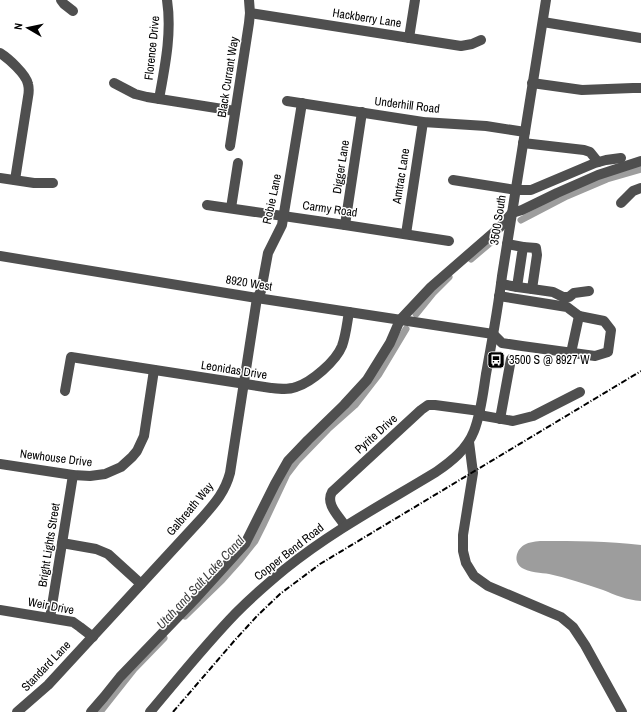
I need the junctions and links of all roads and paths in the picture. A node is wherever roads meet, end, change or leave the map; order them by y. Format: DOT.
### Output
graph roads {
  1 [pos="61,0"];
  2 [pos="167,0"];
  3 [pos="249,0"];
  4 [pos="415,0"];
  5 [pos="546,0"];
  6 [pos="72,11"];
  7 [pos="250,13"];
  8 [pos="543,22"];
  9 [pos="409,38"];
  10 [pos="641,38"];
  11 [pos="481,40"];
  12 [pos="0,53"];
  13 [pos="114,83"];
  14 [pos="532,83"];
  15 [pos="641,88"];
  16 [pos="159,99"];
  17 [pos="287,101"];
  18 [pos="302,103"];
  19 [pos="235,111"];
  20 [pos="362,112"];
  21 [pos="423,122"];
  22 [pos="525,132"];
  23 [pos="523,143"];
  24 [pos="230,146"];
  25 [pos="621,158"];
  26 [pos="641,161"];
  27 [pos="598,162"];
  28 [pos="238,163"];
  29 [pos="0,178"];
  30 [pos="15,180"];
  31 [pos="453,180"];
  32 [pos="53,183"];
  33 [pos="641,188"];
  34 [pos="516,190"];
  35 [pos="621,203"];
  36 [pos="207,205"];
  37 [pos="231,208"];
  38 [pos="512,214"];
  39 [pos="283,216"];
  40 [pos="345,225"];
  41 [pos="406,234"];
  42 [pos="449,241"];
  43 [pos="507,244"];
  44 [pos="523,247"];
  45 [pos="0,256"];
  46 [pos="501,284"];
  47 [pos="517,287"];
  48 [pos="532,289"];
  49 [pos="589,291"];
  50 [pos="499,296"];
  51 [pos="257,298"];
  52 [pos="349,312"];
  53 [pos="579,316"];
  54 [pos="407,321"];
  55 [pos="494,334"];
  56 [pos="571,353"];
  57 [pos="511,359"];
  58 [pos="154,370"];
  59 [pos="244,384"];
  60 [pos="65,391"];
  61 [pos="580,392"];
  62 [pos="479,413"];
  63 [pos="500,419"];
  64 [pos="469,442"];
  65 [pos="0,464"];
  66 [pos="73,475"];
  67 [pos="345,526"];
  68 [pos="62,543"];
  69 [pos="141,584"];
  70 [pos="0,610"];
  71 [pos="50,618"];
  72 [pos="92,637"];
  73 [pos="18,712"];
  74 [pos="91,712"];
  75 [pos="150,712"];
  76 [pos="622,712"];
  1 -- 6 [label="street"];
  2 -- 16 [label="street, Florence Drive"];
  3 -- 7 [label="street, Black Currant Way"];
  4 -- 9 [label="street"];
  5 -- 8 [label="street, 3500 South"];
  7 -- 9 [label="street, Hackberry Lane"];
  7 -- 19 [label="street, Black Currant Way"];
  8 -- 10 [label="street"];
  8 -- 14 [label="street, 3500 South"];
  9 -- 11 [label="street, Hackberry Lane"];
  12 -- 30 [label="street"];
  13 -- 16 [label="street"];
  14 -- 15 [label="street"];
  14 -- 22 [label="street, 3500 South"];
  16 -- 19 [label="street"];
  17 -- 18 [label="street, Underhill Road"];
  18 -- 20 [label="street, Underhill Road"];
  18 -- 39 [label="street, Robie Lane"];
  19 -- 24 [label="street, Black Currant Way"];
  20 -- 21 [label="street, Underhill Road"];
  20 -- 40 [label="street, Digger Lane"];
  21 -- 22 [label="street, Underhill Road"];
  21 -- 41 [label="street, Amtrac Lane"];
  22 -- 23 [label="street, 3500 South"];
  23 -- 27 [label="street"];
  23 -- 34 [label="street, 3500 South"];
  25 -- 27 [label="street"];
  26 -- 38 [label="street"];
  27 -- 34 [label="street"];
  28 -- 37 [label="street"];
  29 -- 30 [label="street"];
  30 -- 32 [label="street"];
  31 -- 34 [label="street"];
  33 -- 35 [label="street"];
  34 -- 38 [label="street, 3500 South"];
  36 -- 37 [label="street, Carmy Road"];
  37 -- 39 [label="street, Carmy Road"];
  38 -- 43 [label="street, 3500 South"];
  38 -- 54 [label="street"];
  39 -- 40 [label="street, Carmy Road"];
  39 -- 51 [label="street, Robie Lane"];
  40 -- 41 [label="street, Carmy Road"];
  41 -- 42 [label="street, Carmy Road"];
  43 -- 44 [label="street"];
  43 -- 46 [label="street, 3500 South"];
  44 -- 47 [label="street"];
  44 -- 48 [label="street"];
  45 -- 51 [label="street, 8920 West"];
  46 -- 47 [label="street"];
  46 -- 50 [label="street, 3500 South"];
  47 -- 48 [label="street"];
  48 -- 49 [label="street"];
  50 -- 53 [label="street"];
  50 -- 55 [label="street, 3500 South"];
  51 -- 52 [label="street, 8920 West"];
  51 -- 59 [label="street, Galbreath Way"];
  52 -- 54 [label="street, 8920 West"];
  52 -- 59 [label="street, Leonidas Drive"];
  53 -- 56 [label="street"];
  53 -- 56 [label="street"];
  54 -- 55 [label="street, 8920 West"];
  54 -- 74 [label="street"];
  55 -- 56 [label="street"];
  55 -- 62 [label="street, 3500 South"];
  57 -- 63 [label="street"];
  58 -- 59 [label="street, Leonidas Drive"];
  58 -- 60 [label="street, Leonidas Drive"];
  58 -- 66 [label="street, Newhouse Drive"];
  59 -- 69 [label="street, Galbreath Way"];
  61 -- 63 [label="street, Pyrite Drive"];
  62 -- 63 [label="street, Pyrite Drive"];
  62 -- 64 [label="street, 3500 South"];
  62 -- 67 [label="street, Pyrite Drive"];
  64 -- 67 [label="street, Copper Bend Road"];
  64 -- 76 [label="street"];
  65 -- 66 [label="street, Newhouse Drive"];
  66 -- 68 [label="street, Bright Lights Street"];
  67 -- 75 [label="street, Copper Bend Road"];
  68 -- 69 [label="street"];
  68 -- 71 [label="street, Bright Lights Street"];
  69 -- 72 [label="street, Galbreath Way"];
  70 -- 71 [label="street, Weir Drive"];
  71 -- 72 [label="street, Weir Drive"];
  72 -- 73 [label="street, Standard Lane"];
}
